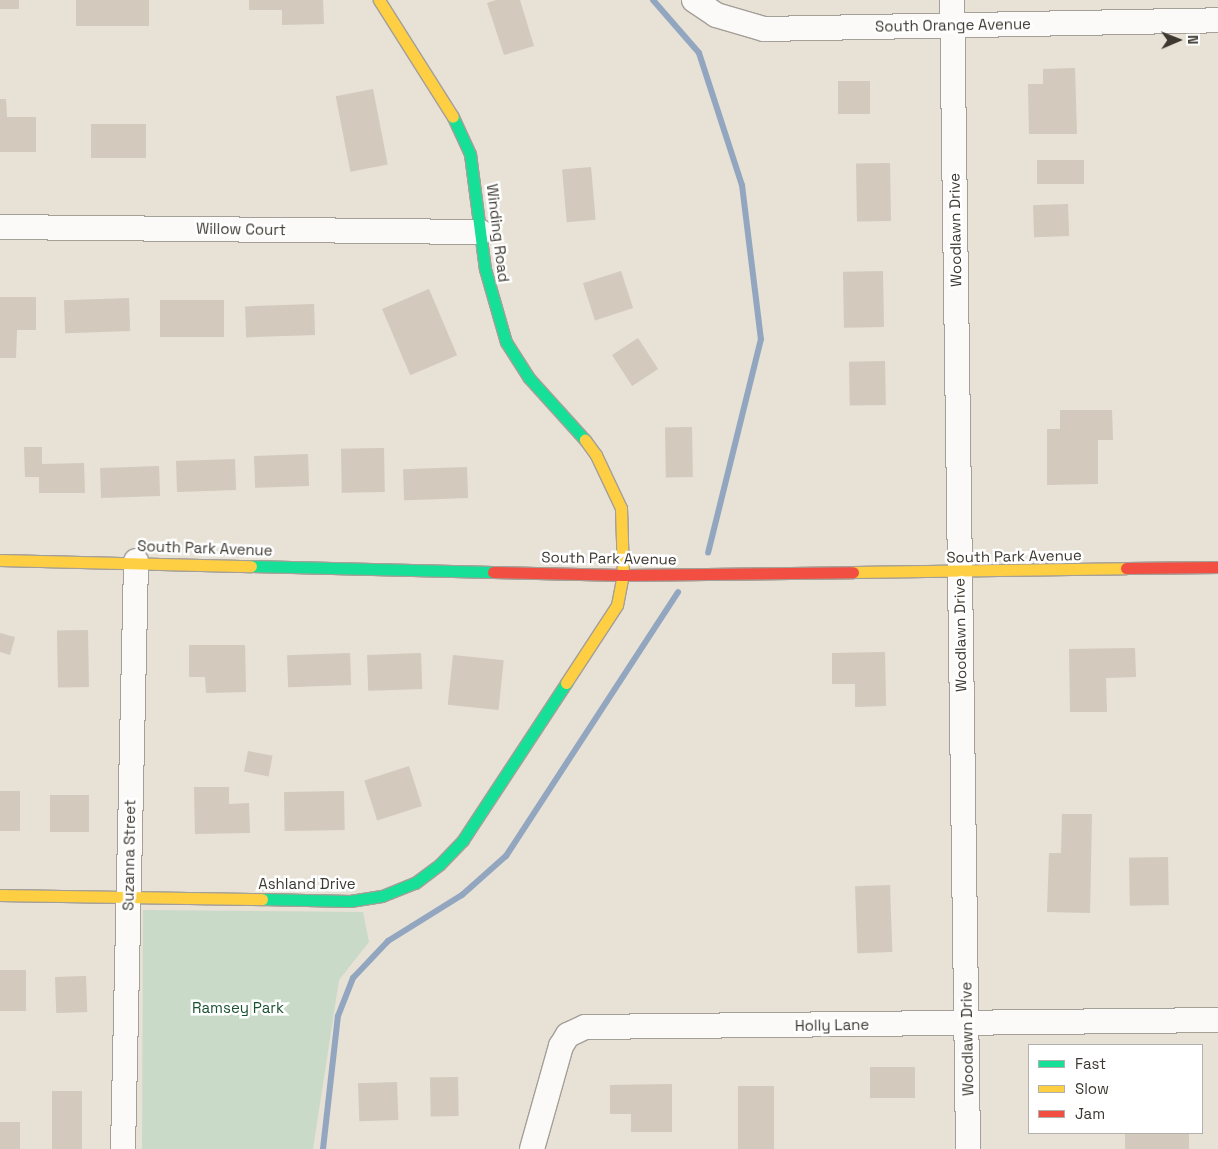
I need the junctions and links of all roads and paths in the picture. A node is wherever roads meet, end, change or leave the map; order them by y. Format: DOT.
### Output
graph roads {
  1 [pos="379,0"];
  2 [pos="694,0"];
  3 [pos="952,0"];
  4 [pos="1218,20"];
  5 [pos="953,24"];
  6 [pos="0,226"];
  7 [pos="482,232"];
  8 [pos="0,560"];
  9 [pos="136,561"];
  10 [pos="1218,567"];
  11 [pos="959,572"];
  12 [pos="623,574"];
  13 [pos="0,895"];
  14 [pos="128,896"];
  15 [pos="1218,1020"];
  16 [pos="967,1024"];
  17 [pos="123,1149"];
  18 [pos="532,1149"];
  19 [pos="968,1149"];
  1 -- 7 [label="street, Winding Road"];
  2 -- 5 [label="street, South Orange Avenue"];
  3 -- 5 [label="street, Woodlawn Drive"];
  4 -- 5 [label="street, South Orange Avenue"];
  5 -- 11 [label="street, Woodlawn Drive"];
  6 -- 7 [label="street, Willow Court"];
  7 -- 12 [label="street, Winding Road"];
  8 -- 9 [label="street, South Park Avenue"];
  9 -- 12 [label="street, South Park Avenue"];
  9 -- 14 [label="street, Suzanna Street"];
  10 -- 11 [label="street, South Park Avenue"];
  11 -- 12 [label="street, South Park Avenue"];
  11 -- 16 [label="street, Woodlawn Drive"];
  12 -- 14 [label="street, Ashland Drive"];
  13 -- 14 [label="street, Ashland Drive"];
  14 -- 17 [label="street, Suzanna Street"];
  15 -- 16 [label="street, Holly Lane"];
  16 -- 18 [label="street, Holly Lane"];
  16 -- 19 [label="street, Woodlawn Drive"];
}
